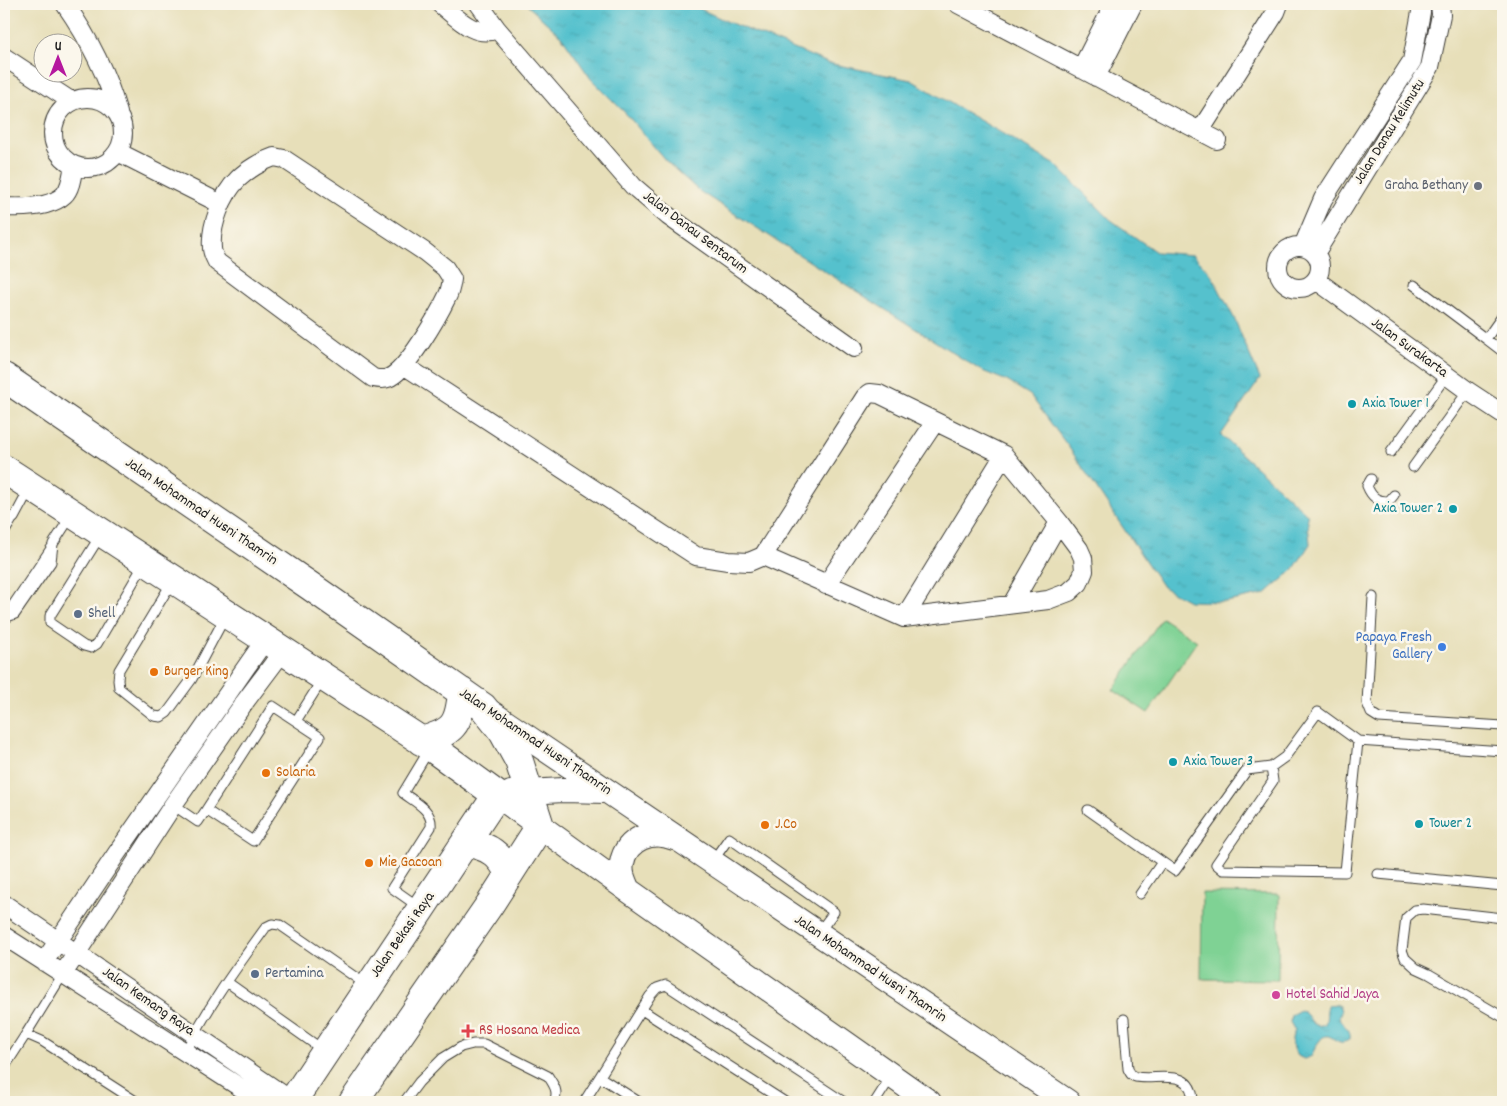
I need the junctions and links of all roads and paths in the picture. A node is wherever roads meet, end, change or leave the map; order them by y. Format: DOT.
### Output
graph roads {
  1 [pos="65,4"];
  2 [pos="440,4"];
  3 [pos="479,4"];
  4 [pos="1114,4"];
  5 [pos="1133,4"];
  6 [pos="1279,4"];
  7 [pos="1420,4"];
  8 [pos="1440,4"];
  9 [pos="968,6"];
  10 [pos="498,29"];
  11 [pos="4,56"];
  12 [pos="1089,73"];
  13 [pos="71,101"];
  14 [pos="119,114"];
  15 [pos="1200,131"];
  16 [pos="1216,140"];
  17 [pos="118,152"];
  18 [pos="74,165"];
  19 [pos="221,204"];
  20 [pos="4,206"];
  21 [pos="1309,249"];
  22 [pos="1316,280"];
  23 [pos="1414,285"];
  24 [pos="1503,316"];
  25 [pos="1486,339"];
  26 [pos="854,348"];
  27 [pos="1503,352"];
  28 [pos="405,366"];
  29 [pos="1447,375"];
  30 [pos="4,377"];
  31 [pos="1468,391"];
  32 [pos="1503,414"];
  33 [pos="935,422"];
  34 [pos="1392,452"];
  35 [pos="1004,455"];
  36 [pos="1413,467"];
  37 [pos="4,470"];
  38 [pos="1372,479"];
  39 [pos="31,487"];
  40 [pos="1394,495"];
  41 [pos="72,514"];
  42 [pos="14,518"];
  43 [pos="1059,522"];
  44 [pos="4,523"];
  45 [pos="4,533"];
  46 [pos="102,533"];
  47 [pos="53,544"];
  48 [pos="764,556"];
  49 [pos="146,562"];
  50 [pos="173,580"];
  51 [pos="826,585"];
  52 [pos="1373,596"];
  53 [pos="1012,604"];
  54 [pos="4,608"];
  55 [pos="227,614"];
  56 [pos="4,616"];
  57 [pos="904,618"];
  58 [pos="274,645"];
  59 [pos="324,677"];
  60 [pos="473,699"];
  61 [pos="296,721"];
  62 [pos="1503,726"];
  63 [pos="1358,741"];
  64 [pos="426,744"];
  65 [pos="1503,751"];
  66 [pos="1271,766"];
  67 [pos="530,791"];
  68 [pos="607,791"];
  69 [pos="497,795"];
  70 [pos="173,805"];
  71 [pos="206,810"];
  72 [pos="1088,810"];
  73 [pos="540,826"];
  74 [pos="678,840"];
  75 [pos="466,843"];
  76 [pos="117,853"];
  77 [pos="1162,862"];
  78 [pos="135,864"];
  79 [pos="509,874"];
  80 [pos="1378,874"];
  81 [pos="1503,886"];
  82 [pos="628,890"];
  83 [pos="1140,894"];
  84 [pos="4,904"];
  85 [pos="421,909"];
  86 [pos="1503,918"];
  87 [pos="4,936"];
  88 [pos="58,940"];
  89 [pos="78,954"];
  90 [pos="44,962"];
  91 [pos="63,974"];
  92 [pos="226,982"];
  93 [pos="368,986"];
  94 [pos="642,1010"];
  95 [pos="1503,1017"];
  96 [pos="1124,1019"];
  97 [pos="26,1034"];
  98 [pos="194,1034"];
  99 [pos="325,1052"];
  100 [pos="185,1053"];
  101 [pos="4,1068"];
  102 [pos="892,1076"];
  103 [pos="600,1077"];
  104 [pos="137,1102"];
  105 [pos="263,1102"];
  106 [pos="292,1102"];
  107 [pos="353,1102"];
  108 [pos="404,1102"];
  109 [pos="554,1102"];
  110 [pos="584,1102"];
  111 [pos="639,1102"];
  112 [pos="785,1102"];
  113 [pos="844,1102"];
  114 [pos="875,1102"];
  115 [pos="929,1102"];
  116 [pos="1068,1102"];
  117 [pos="1194,1102"];
  1 -- 14 [label="street"];
  2 -- 10 [label="street"];
  3 -- 10 [label="street, Jalan Danau Sentarum"];
  4 -- 12 [label="street"];
  5 -- 12 [label="street"];
  6 -- 15 [label="street"];
  7 -- 21 [label="street, Jalan Danau Kelimutu"];
  8 -- 21 [label="street, Jalan Danau Kelimutu"];
  9 -- 12 [label="street"];
  10 -- 26 [label="street, Jalan Danau Sentarum"];
  11 -- 13 [label="street"];
  12 -- 15 [label="street"];
  13 -- 14 [label="street"];
  13 -- 18 [label="street"];
  14 -- 17 [label="street"];
  15 -- 16 [label="street"];
  17 -- 18 [label="street"];
  17 -- 19 [label="street"];
  18 -- 20 [label="street"];
  19 -- 28 [label="street"];
  19 -- 28 [label="street"];
  21 -- 22 [label="street"];
  21 -- 22 [label="street"];
  22 -- 29 [label="street, Jalan Surakarta"];
  23 -- 25 [label="lane"];
  24 -- 25 [label="lane"];
  25 -- 27 [label="lane"];
  28 -- 48 [label="street"];
  29 -- 31 [label="street, Jalan Surakarta"];
  29 -- 34 [label="lane"];
  30 -- 60 [label="main road, Jalan Mohammad Husni Thamrin"];
  31 -- 32 [label="street, Jalan Surakarta"];
  31 -- 36 [label="lane"];
  33 -- 35 [label="street"];
  33 -- 48 [label="street"];
  33 -- 51 [label="street"];
  35 -- 43 [label="street"];
  35 -- 57 [label="street"];
  37 -- 39 [label="main road"];
  38 -- 40 [label="lane"];
  39 -- 41 [label="main road"];
  39 -- 42 [label="lane"];
  41 -- 46 [label="main road"];
  41 -- 47 [label="lane"];
  42 -- 44 [label="lane"];
  42 -- 45 [label="lane"];
  43 -- 53 [label="street"];
  43 -- 53 [label="street"];
  46 -- 49 [label="main road"];
  46 -- 49 [label="lane"];
  47 -- 54 [label="lane"];
  47 -- 56 [label="lane"];
  48 -- 51 [label="street"];
  49 -- 50 [label="main road"];
  50 -- 55 [label="main road"];
  50 -- 55 [label="lane"];
  51 -- 57 [label="street"];
  52 -- 62 [label="lane"];
  53 -- 57 [label="street"];
  55 -- 58 [label="main road"];
  58 -- 59 [label="main road"];
  58 -- 70 [label="street"];
  58 -- 76 [label="street"];
  59 -- 61 [label="lane"];
  59 -- 64 [label="main road"];
  60 -- 64 [label="main road"];
  60 -- 67 [label="main road"];
  60 -- 68 [label="street, Jalan Mohammad Husni Thamrin"];
  61 -- 71 [label="lane"];
  61 -- 71 [label="lane"];
  63 -- 65 [label="lane"];
  63 -- 66 [label="lane"];
  63 -- 66 [label="lane"];
  64 -- 69 [label="main road"];
  64 -- 85 [label="lane"];
  66 -- 77 [label="lane"];
  67 -- 68 [label="street"];
  67 -- 69 [label="street"];
  67 -- 73 [label="main road"];
  68 -- 74 [label="street, Jalan Mohammad Husni Thamrin"];
  69 -- 73 [label="street"];
  69 -- 75 [label="main road, Jalan Bekasi Raya"];
  70 -- 71 [label="lane"];
  70 -- 78 [label="street"];
  72 -- 77 [label="lane"];
  73 -- 79 [label="main road"];
  73 -- 82 [label="street"];
  74 -- 82 [label="street"];
  74 -- 116 [label="street, Jalan Mohammad Husni Thamrin"];
  75 -- 79 [label="main road"];
  75 -- 85 [label="main road, Jalan Bekasi Raya"];
  76 -- 78 [label="street"];
  76 -- 88 [label="street"];
  77 -- 83 [label="lane"];
  78 -- 89 [label="street"];
  79 -- 107 [label="main road"];
  80 -- 81 [label="lane"];
  82 -- 102 [label="street"];
  84 -- 88 [label="street, Jalan Kemang Raya"];
  85 -- 93 [label="main road, Jalan Bekasi Raya"];
  86 -- 95 [label="lane"];
  87 -- 90 [label="street, Jalan Kemang Raya"];
  88 -- 89 [label="street, Jalan Kemang Raya"];
  88 -- 90 [label="street"];
  89 -- 91 [label="street"];
  89 -- 98 [label="street, Jalan Kemang Raya"];
  90 -- 91 [label="street, Jalan Kemang Raya"];
  91 -- 97 [label="lane"];
  91 -- 100 [label="street, Jalan Kemang Raya"];
  92 -- 93 [label="lane"];
  92 -- 98 [label="lane"];
  92 -- 99 [label="lane"];
  93 -- 99 [label="main road, Jalan Bekasi Raya"];
  94 -- 103 [label="lane"];
  94 -- 112 [label="lane"];
  94 -- 113 [label="lane"];
  96 -- 117 [label="lane"];
  97 -- 101 [label="lane"];
  97 -- 104 [label="lane"];
  98 -- 100 [label="lane"];
  98 -- 106 [label="street, Jalan Kemang Raya"];
  99 -- 106 [label="main road, Jalan Bekasi Raya"];
  100 -- 105 [label="street, Jalan Kemang Raya"];
  102 -- 114 [label="lane"];
  102 -- 115 [label="street"];
  103 -- 110 [label="lane"];
  103 -- 111 [label="lane"];
  108 -- 109 [label="lane"];
}
